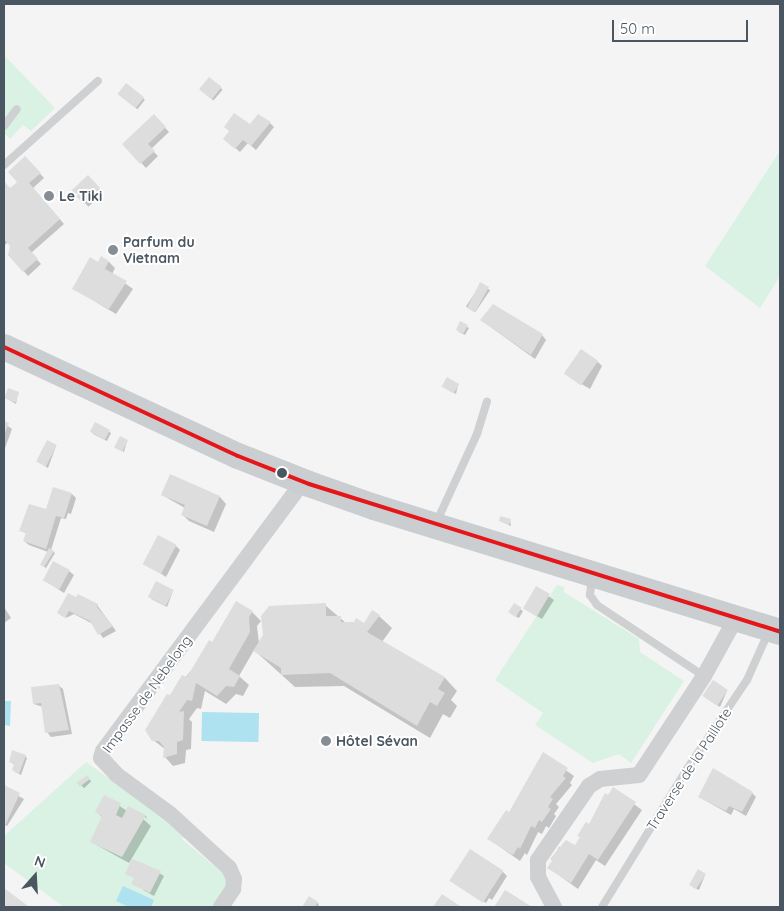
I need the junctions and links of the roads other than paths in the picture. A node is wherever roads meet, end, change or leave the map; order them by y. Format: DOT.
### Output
graph roads {
  1 [pos="98,81"];
  2 [pos="17,109"];
  3 [pos="4,126"];
  4 [pos="4,165"];
  5 [pos="4,348"];
  6 [pos="487,401"];
  7 [pos="303,482"];
  8 [pos="436,526"];
  9 [pos="593,573"];
  10 [pos="736,618"];
  11 [pos="775,630"];
  12 [pos="704,676"];
  13 [pos="221,907"];
  14 [pos="554,907"];
  15 [pos="602,907"];
  1 -- 4 [label="lane"];
  2 -- 3 [label="lane"];
  5 -- 7 [label="main road"];
  6 -- 8 [label="lane"];
  7 -- 8 [label="main road"];
  7 -- 13 [label="street, Impasse de Nebelong"];
  8 -- 9 [label="main road"];
  9 -- 10 [label="main road"];
  9 -- 12 [label="lane"];
  10 -- 11 [label="main road"];
  10 -- 12 [label="street"];
  11 -- 15 [label="lane, Traverse de la Paillote"];
  12 -- 14 [label="street"];
}
